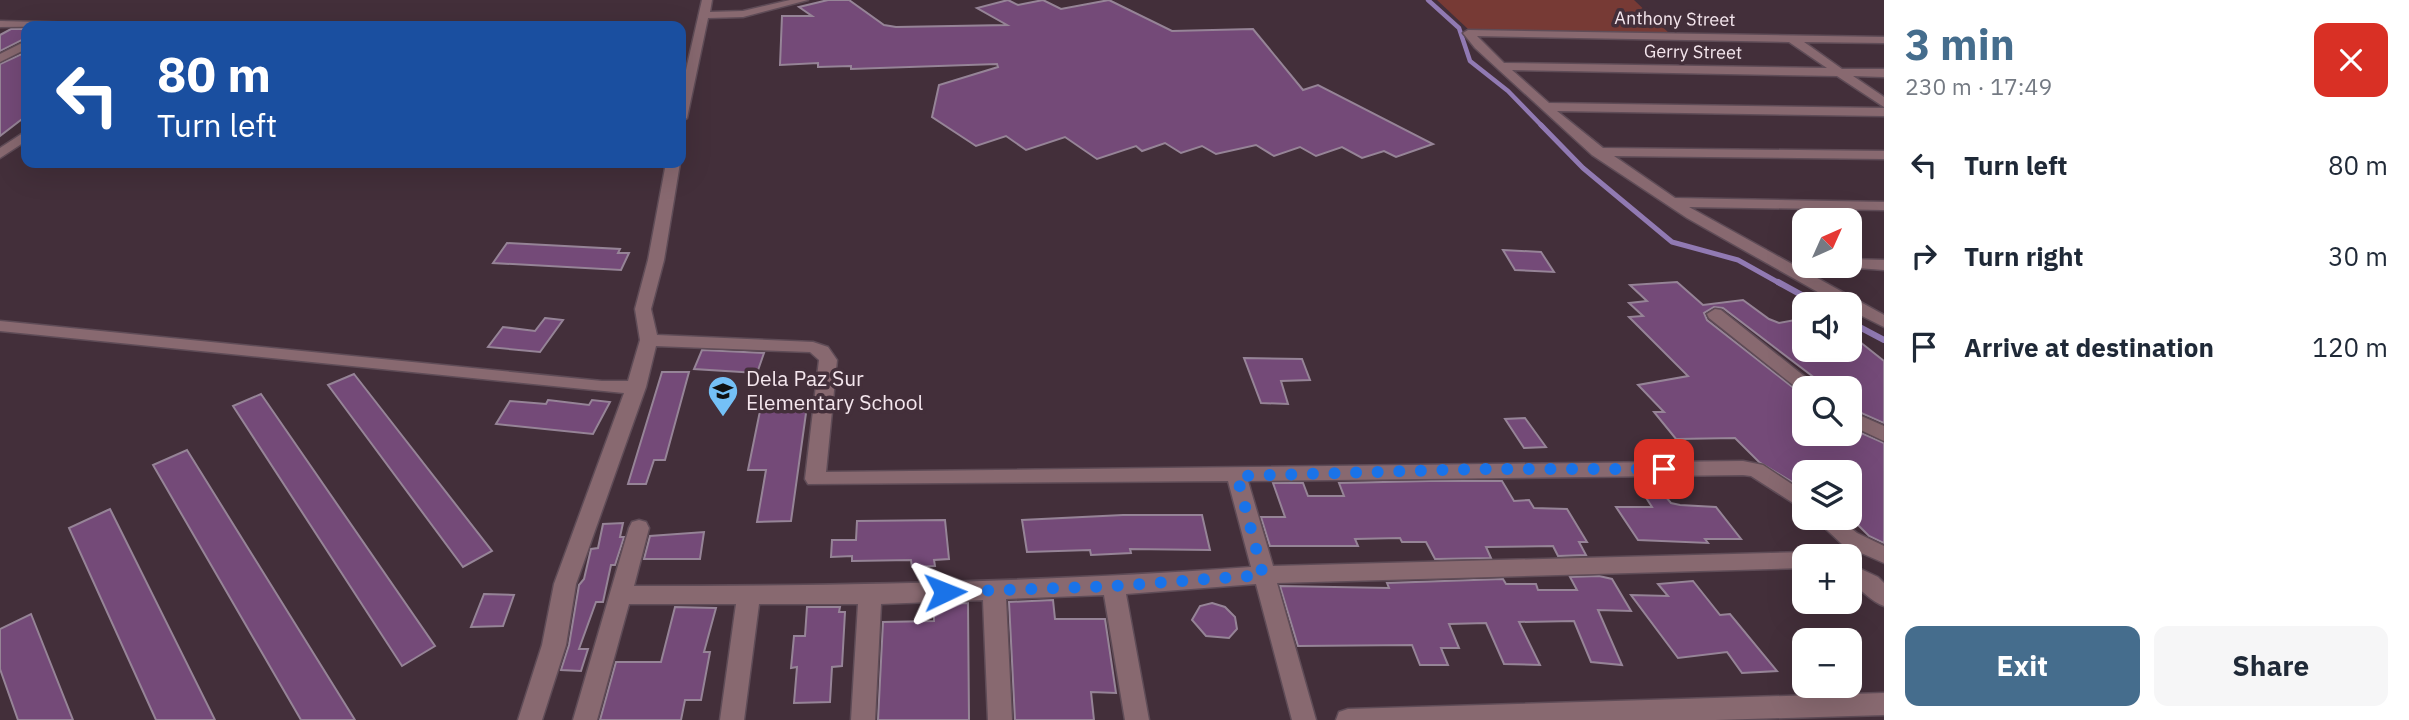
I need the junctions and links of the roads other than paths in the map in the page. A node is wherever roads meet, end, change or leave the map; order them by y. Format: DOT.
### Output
graph roads {
  1 [pos="707,0"];
  2 [pos="803,0"];
  3 [pos="703,15"];
  4 [pos="3,26"];
  5 [pos="21,26"];
  6 [pos="1792,38"];
  7 [pos="1884,40"];
  8 [pos="21,47"];
  9 [pos="0,59"];
  10 [pos="1501,66"];
  11 [pos="1840,72"];
  12 [pos="1884,73"];
  13 [pos="686,95"];
  14 [pos="1884,103"];
  15 [pos="1544,107"];
  16 [pos="1884,112"];
  17 [pos="21,139"];
  18 [pos="1597,152"];
  19 [pos="0,154"];
  20 [pos="1884,155"];
  21 [pos="672,168"];
  22 [pos="1667,202"];
  23 [pos="1884,206"];
  24 [pos="1772,262"];
  25 [pos="1792,263"];
  26 [pos="1862,264"];
  27 [pos="1884,265"];
  28 [pos="1715,314"];
  29 [pos="1884,322"];
  30 [pos="0,326"];
  31 [pos="649,340"];
  32 [pos="1793,376"];
  33 [pos="637,387"];
  34 [pos="1862,423"];
  35 [pos="1884,434"];
  36 [pos="1237,476"];
  37 [pos="1792,494"];
  38 [pos="639,528"];
  39 [pos="1839,530"];
  40 [pos="1884,555"];
  41 [pos="1792,560"];
  42 [pos="1263,575"];
  43 [pos="1862,579"];
  44 [pos="1114,586"];
  45 [pos="995,590"];
  46 [pos="749,594"];
  47 [pos="621,595"];
  48 [pos="870,595"];
  49 [pos="1884,597"];
  50 [pos="1884,704"];
  51 [pos="530,720"];
  52 [pos="585,720"];
  53 [pos="732,720"];
  54 [pos="863,720"];
  55 [pos="1000,720"];
  56 [pos="1137,720"];
  57 [pos="1304,720"];
  58 [pos="1348,720"];
  1 -- 3 [label="street"];
  2 -- 3 [label="street"];
  3 -- 13 [label="street"];
  4 -- 5 [label="street"];
  6 -- 7 [label="street, Anthony Street"];
  6 -- 10 [label="street, Anthony Street"];
  6 -- 11 [label="street"];
  8 -- 9 [label="street"];
  10 -- 11 [label="street, Gerry Street"];
  10 -- 15 [label="street"];
  11 -- 12 [label="street, Gerry Street"];
  11 -- 14 [label="street"];
  15 -- 16 [label="street"];
  15 -- 18 [label="street"];
  17 -- 19 [label="street"];
  18 -- 20 [label="street"];
  18 -- 22 [label="street"];
  21 -- 31 [label="street"];
  22 -- 23 [label="street"];
  22 -- 24 [label="street"];
  24 -- 25 [label="street"];
  24 -- 29 [label="street"];
  26 -- 27 [label="street"];
  28 -- 32 [label="street"];
  30 -- 33 [label="street"];
  31 -- 33 [label="street"];
  31 -- 36 [label="street"];
  33 -- 51 [label="street"];
  34 -- 35 [label="street"];
  36 -- 37 [label="street"];
  36 -- 42 [label="street"];
  38 -- 47 [label="street"];
  39 -- 40 [label="street"];
  41 -- 42 [label="street"];
  42 -- 44 [label="street"];
  42 -- 57 [label="street"];
  43 -- 49 [label="street"];
  44 -- 45 [label="street"];
  44 -- 56 [label="street"];
  45 -- 48 [label="street"];
  45 -- 55 [label="street"];
  46 -- 47 [label="street"];
  46 -- 48 [label="street"];
  46 -- 53 [label="street"];
  47 -- 52 [label="street"];
  48 -- 54 [label="street"];
  50 -- 58 [label="street"];
}
